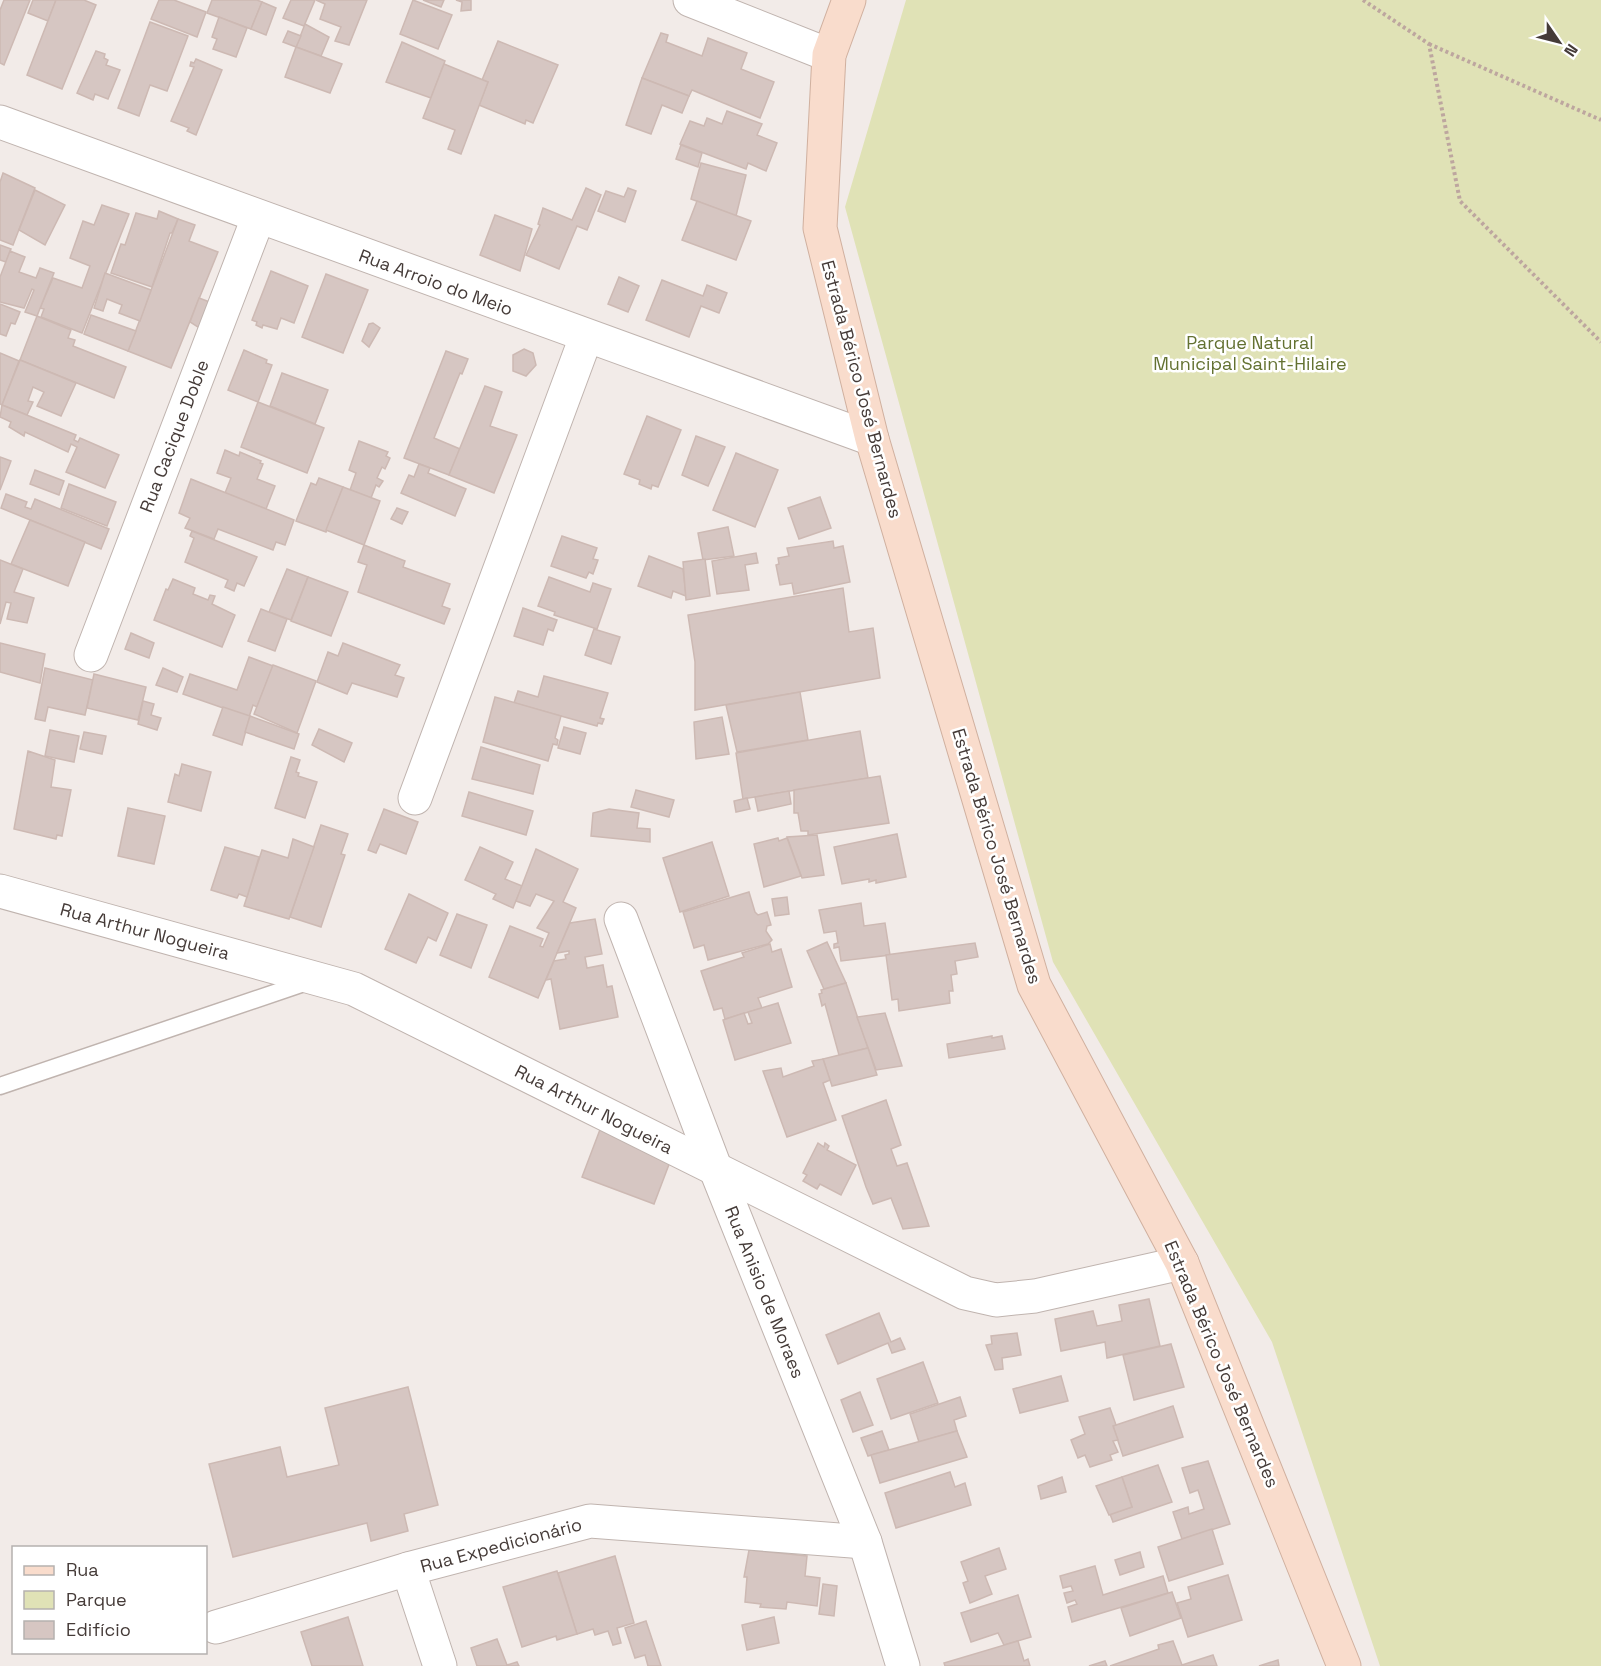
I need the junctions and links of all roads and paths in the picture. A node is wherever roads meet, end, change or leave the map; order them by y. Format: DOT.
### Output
graph roads {
  1 [pos="690,0"];
  2 [pos="849,0"];
  3 [pos="1363,0"];
  4 [pos="1429,44"];
  5 [pos="829,55"];
  6 [pos="1601,120"];
  7 [pos="0,122"];
  8 [pos="258,218"];
  9 [pos="586,337"];
  10 [pos="1601,342"];
  11 [pos="872,439"];
  12 [pos="91,655"];
  13 [pos="415,798"];
  14 [pos="0,891"];
  15 [pos="621,920"];
  16 [pos="316,978"];
  17 [pos="0,1086"];
  18 [pos="716,1170"];
  19 [pos="1182,1263"];
  20 [pos="865,1542"];
  21 [pos="408,1569"];
  22 [pos="216,1627"];
  23 [pos="440,1666"];
  24 [pos="903,1666"];
  25 [pos="1344,1666"];
  1 -- 5 [label="street"];
  2 -- 5 [label="main road, Estrada Bérico José Bernardes"];
  3 -- 4 [label="path"];
  4 -- 6 [label="path"];
  4 -- 10 [label="path"];
  5 -- 11 [label="main road, Estrada Bérico José Bernardes"];
  7 -- 8 [label="street, Rua Arroio do Meio"];
  8 -- 9 [label="street, Rua Arroio do Meio"];
  8 -- 12 [label="street, Rua Cacique Doble"];
  9 -- 11 [label="street, Rua Arroio do Meio"];
  9 -- 13 [label="street"];
  11 -- 19 [label="main road, Estrada Bérico José Bernardes"];
  14 -- 16 [label="street, Rua Arthur Nogueira"];
  15 -- 18 [label="street, Rua Anisio de Moraes"];
  16 -- 17 [label="lane"];
  16 -- 18 [label="street, Rua Arthur Nogueira"];
  18 -- 19 [label="street, Rua Arthur Nogueira"];
  18 -- 20 [label="street, Rua Anisio de Moraes"];
  19 -- 25 [label="main road, Estrada Bérico José Bernardes"];
  20 -- 21 [label="street, Rua Expedicionário"];
  20 -- 24 [label="street, Rua Anisio de Moraes"];
  21 -- 22 [label="street, Rua Expedicionário"];
  21 -- 23 [label="street"];
}
